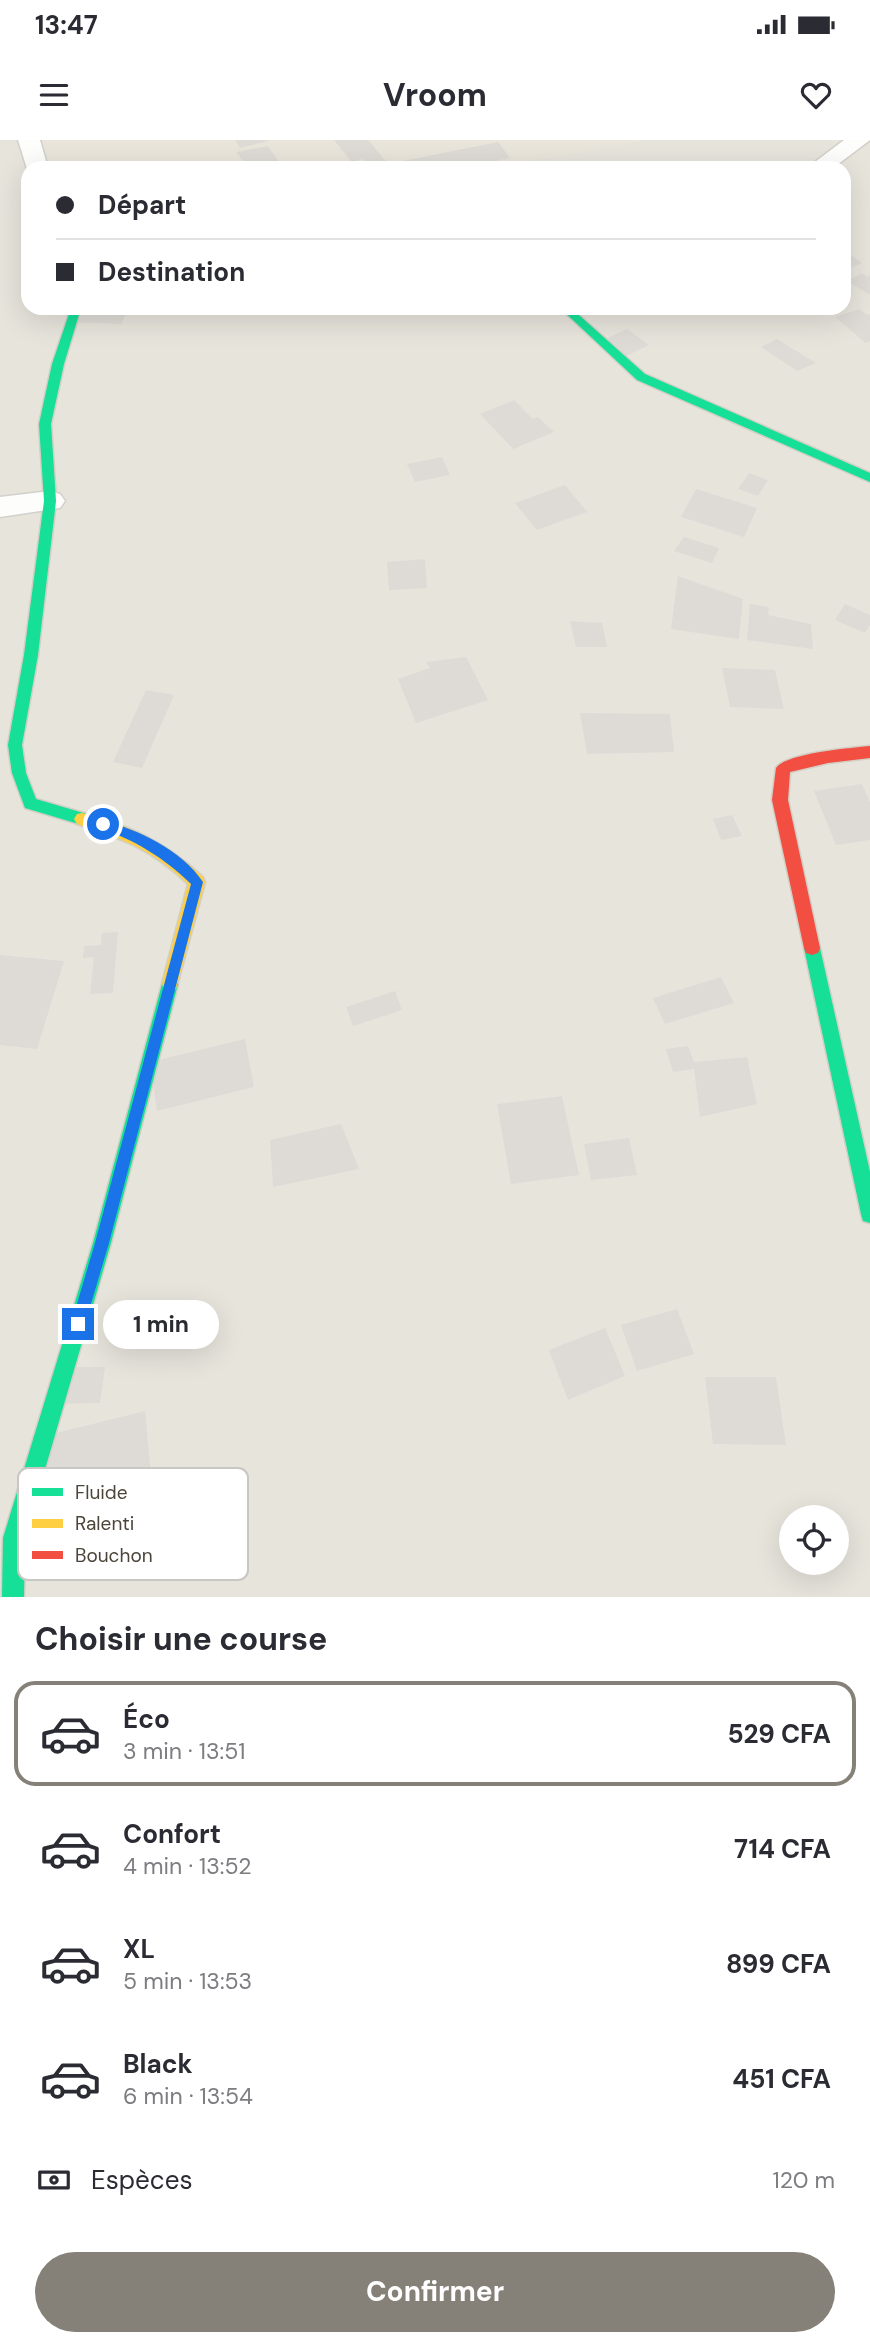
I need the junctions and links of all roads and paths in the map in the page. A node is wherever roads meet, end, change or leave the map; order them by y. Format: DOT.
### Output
graph roads {
  1 [pos="29,140"];
  2 [pos="859,140"];
  3 [pos="35,161"];
  4 [pos="828,161"];
  5 [pos="74,315"];
  6 [pos="573,315"];
  7 [pos="870,478"];
  8 [pos="50,501"];
  9 [pos="0,507"];
  10 [pos="870,752"];
  11 [pos="870,1214"];
  12 [pos="35,1468"];
  13 [pos="18,1525"];
  14 [pos="13,1597"];
  1 -- 3 [label="street"];
  2 -- 4 [label="street"];
  5 -- 8 [label="street"];
  6 -- 7 [label="street"];
  8 -- 9 [label="street"];
  8 -- 12 [label="street"];
  10 -- 11 [label="street"];
  13 -- 14 [label="street"];
}
